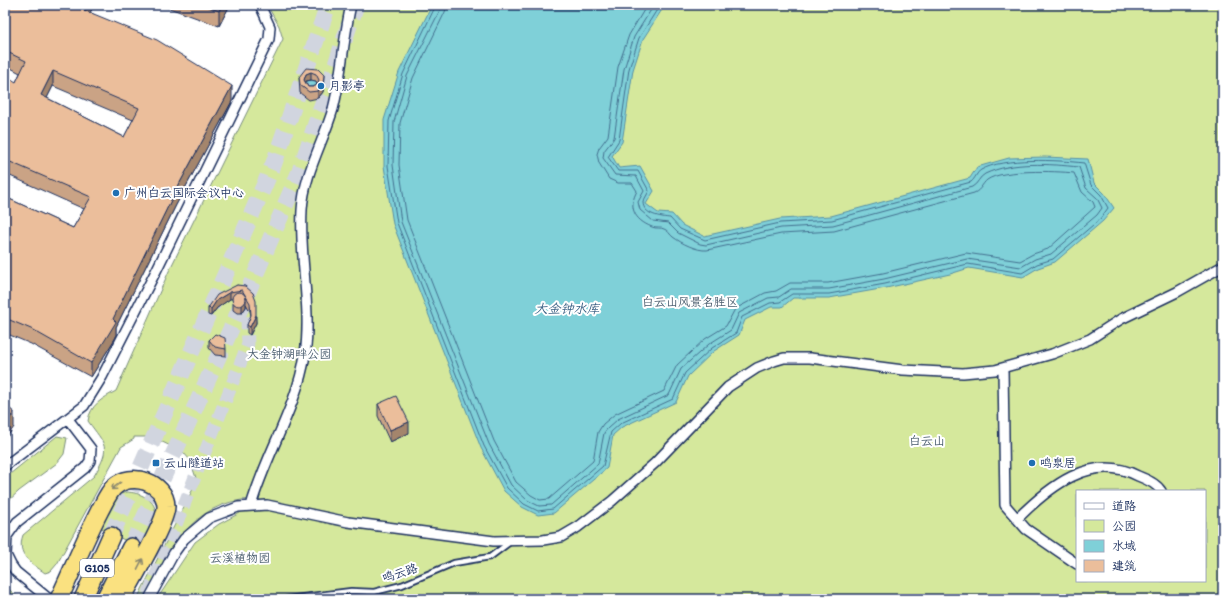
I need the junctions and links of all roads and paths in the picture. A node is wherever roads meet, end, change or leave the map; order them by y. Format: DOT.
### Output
graph roads {
  1 [pos="260,5"];
  2 [pos="351,5"];
  3 [pos="1223,266"];
  4 [pos="1002,368"];
  5 [pos="68,419"];
  6 [pos="5,466"];
  7 [pos="1161,490"];
  8 [pos="251,506"];
  9 [pos="1017,519"];
  10 [pos="111,536"];
  11 [pos="511,540"];
  12 [pos="131,546"];
  13 [pos="1076,563"];
  14 [pos="49,599"];
  15 [pos="59,599"];
  16 [pos="82,599"];
  17 [pos="105,599"];
  18 [pos="122,599"];
  19 [pos="149,599"];
  20 [pos="287,599"];
  1 -- 5 [label="street"];
  2 -- 8 [label="street"];
  3 -- 4 [label="street"];
  4 -- 9 [label="street"];
  4 -- 11 [label="street"];
  5 -- 6 [label="street"];
  5 -- 14 [label="street"];
  7 -- 9 [label="street"];
  8 -- 11 [label="street"];
  8 -- 19 [label="street"];
  9 -- 13 [label="street"];
  10 -- 16 [label="highway, G105"];
  11 -- 20 [label="lane, 鸣云路"];
  12 -- 17 [label="highway, G105"];
  18 -- 15 [label="highway, one-way"];
}
